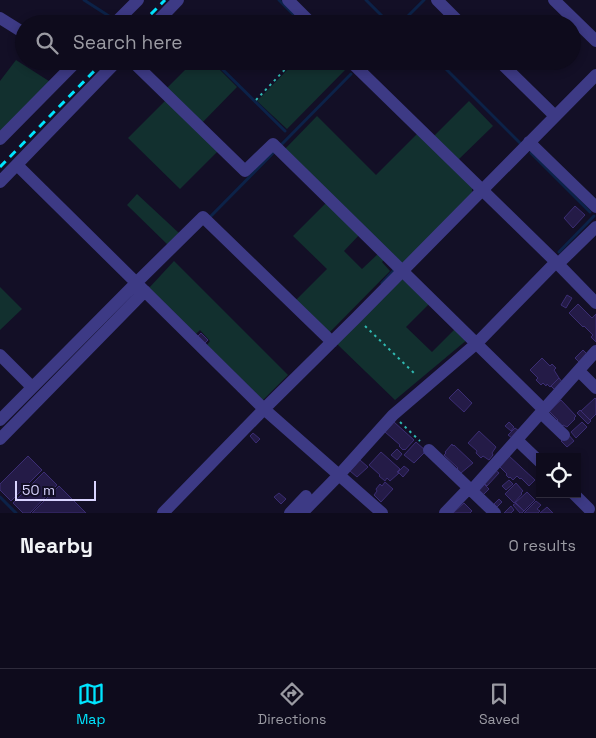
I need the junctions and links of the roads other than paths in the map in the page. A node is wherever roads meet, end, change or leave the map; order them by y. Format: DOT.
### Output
graph roads {
  1 [pos="138,0"];
  2 [pos="178,0"];
  3 [pos="288,0"];
  4 [pos="437,0"];
  5 [pos="554,0"];
  6 [pos="123,15"];
  7 [pos="163,15"];
  8 [pos="303,15"];
  9 [pos="452,15"];
  10 [pos="569,15"];
  11 [pos="0,18"];
  12 [pos="581,26"];
  13 [pos="15,27"];
  14 [pos="596,41"];
  15 [pos="68,70"];
  16 [pos="108,70"];
  17 [pos="141,70"];
  18 [pos="359,70"];
  19 [pos="508,70"];
  20 [pos="596,75"];
  21 [pos="555,116"];
  22 [pos="0,139"];
  23 [pos="529,142"];
  24 [pos="16,165"];
  25 [pos="0,182"];
  26 [pos="482,190"];
  27 [pos="596,208"];
  28 [pos="596,226"];
  29 [pos="557,263"];
  30 [pos="403,271"];
  31 [pos="140,287"];
  32 [pos="596,303"];
  33 [pos="332,342"];
  34 [pos="477,343"];
  35 [pos="596,351"];
  36 [pos="0,355"];
  37 [pos="579,371"];
  38 [pos="32,387"];
  39 [pos="596,388"];
  40 [pos="264,409"];
  41 [pos="543,412"];
  42 [pos="0,420"];
  43 [pos="564,435"];
  44 [pos="0,439"];
  45 [pos="517,440"];
  46 [pos="429,450"];
  47 [pos="536,458"];
  48 [pos="336,472"];
  49 [pos="470,489"];
  50 [pos="579,498"];
  51 [pos="590,508"];
  52 [pos="163,513"];
  53 [pos="290,513"];
  54 [pos="302,513"];
  55 [pos="382,513"];
  56 [pos="445,513"];
  57 [pos="495,513"];
  1 -- 6 [label="street"];
  2 -- 7 [label="street"];
  3 -- 8 [label="street"];
  4 -- 9 [label="street"];
  5 -- 10 [label="street"];
  11 -- 13 [label="street"];
  12 -- 14 [label="street"];
  15 -- 22 [label="street"];
  16 -- 24 [label="street"];
  17 -- 30 [label="street"];
  18 -- 26 [label="street"];
  19 -- 21 [label="street"];
  20 -- 21 [label="street"];
  21 -- 23 [label="street"];
  23 -- 26 [label="street"];
  23 -- 27 [label="street"];
  24 -- 25 [label="street"];
  24 -- 31 [label="street"];
  26 -- 29 [label="street"];
  26 -- 30 [label="street"];
  28 -- 29 [label="street"];
  29 -- 32 [label="street"];
  29 -- 34 [label="street"];
  30 -- 33 [label="street"];
  30 -- 34 [label="street"];
  31 -- 33 [label="street"];
  31 -- 38 [label="street"];
  31 -- 40 [label="street"];
  31 -- 44 [label="street"];
  33 -- 40 [label="street"];
  34 -- 41 [label="street"];
  34 -- 48 [label="street"];
  35 -- 37 [label="street"];
  36 -- 38 [label="street"];
  37 -- 39 [label="street"];
  37 -- 41 [label="street"];
  38 -- 42 [label="street"];
  40 -- 48 [label="street"];
  40 -- 52 [label="street"];
  41 -- 43 [label="street"];
  41 -- 45 [label="street"];
  45 -- 47 [label="street"];
  45 -- 49 [label="street"];
  46 -- 49 [label="street"];
  48 -- 53 [label="street"];
  48 -- 54 [label="street"];
  48 -- 55 [label="street"];
  49 -- 56 [label="street"];
  49 -- 57 [label="street"];
  50 -- 51 [label="street"];
}
